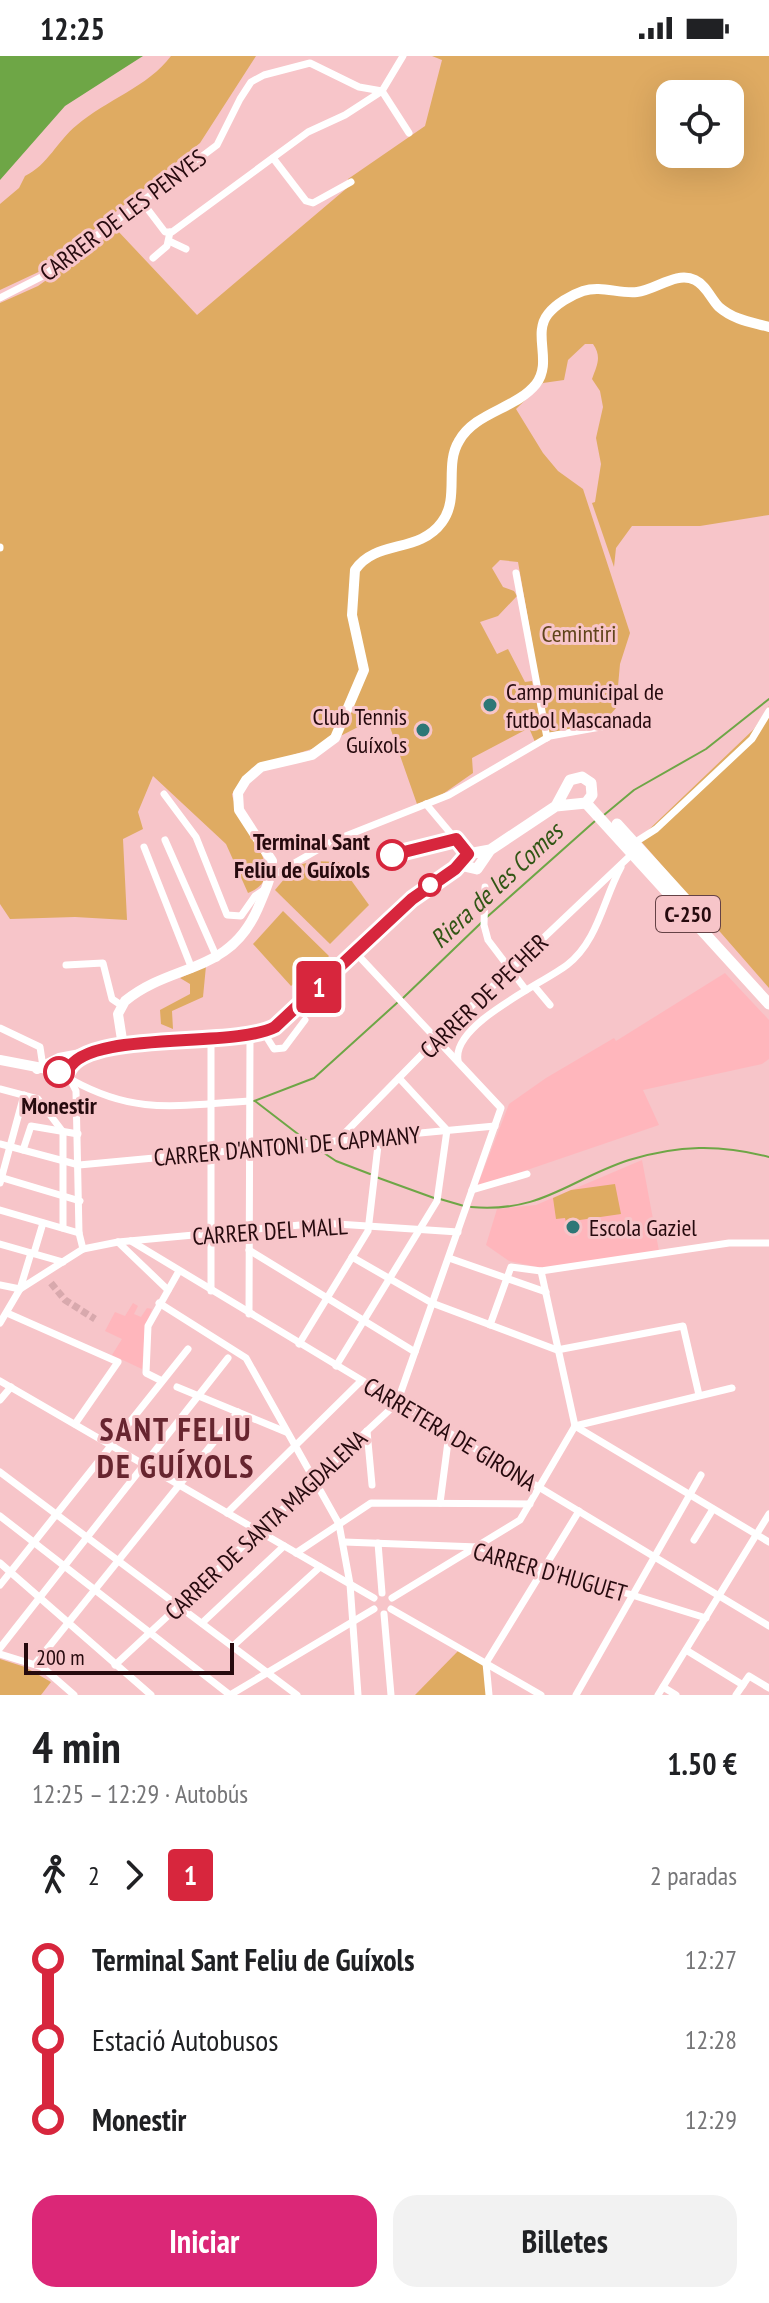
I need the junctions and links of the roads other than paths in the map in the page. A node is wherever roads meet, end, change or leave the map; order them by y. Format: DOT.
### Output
graph roads {
  1 [pos="403,56"];
  2 [pos="308,60"];
  3 [pos="382,91"];
  4 [pos="409,133"];
  5 [pos="273,158"];
  6 [pos="351,182"];
  7 [pos="143,203"];
  8 [pos="170,236"];
  9 [pos="186,249"];
  10 [pos="153,258"];
  11 [pos="0,298"];
  12 [pos="769,327"];
  13 [pos="516,573"];
  14 [pos="769,711"];
  15 [pos="606,726"];
  16 [pos="547,738"];
  17 [pos="565,792"];
  18 [pos="164,794"];
  19 [pos="589,800"];
  20 [pos="573,803"];
  21 [pos="426,804"];
  22 [pos="556,806"];
  23 [pos="165,840"];
  24 [pos="144,847"];
  25 [pos="635,848"];
  26 [pos="468,861"];
  27 [pos="270,877"];
  28 [pos="485,887"];
  29 [pos="266,889"];
  30 [pos="355,952"];
  31 [pos="217,958"];
  32 [pos="66,965"];
  33 [pos="192,969"];
  34 [pos="510,970"];
  35 [pos="531,988"];
  36 [pos="769,993"];
  37 [pos="769,1004"];
  38 [pos="121,1005"];
  39 [pos="550,1005"];
  40 [pos="305,1020"];
  41 [pos="0,1028"];
  42 [pos="264,1033"];
  43 [pos="250,1037"];
  44 [pos="211,1038"];
  45 [pos="437,1039"];
  46 [pos="123,1046"];
  47 [pos="0,1060"];
  48 [pos="458,1062"];
  49 [pos="40,1068"];
  50 [pos="65,1068"];
  51 [pos="399,1078"];
  52 [pos="0,1089"];
  53 [pos="24,1095"];
  54 [pos="249,1101"];
  55 [pos="211,1103"];
  56 [pos="495,1126"];
  57 [pos="447,1130"];
  58 [pos="63,1132"];
  59 [pos="78,1134"];
  60 [pos="379,1137"];
  61 [pos="338,1140"];
  62 [pos="0,1144"];
  63 [pos="9,1147"];
  64 [pos="23,1150"];
  65 [pos="248,1150"];
  66 [pos="210,1153"];
  67 [pos="65,1162"];
  68 [pos="79,1165"];
  69 [pos="527,1174"];
  70 [pos="0,1179"];
  71 [pos="472,1190"];
  72 [pos="63,1196"];
  73 [pos="80,1201"];
  74 [pos="0,1210"];
  75 [pos="43,1223"];
  76 [pos="369,1225"];
  77 [pos="420,1227"];
  78 [pos="63,1228"];
  79 [pos="249,1230"];
  80 [pos="458,1232"];
  81 [pos="79,1233"];
  82 [pos="210,1234"];
  83 [pos="131,1241"];
  84 [pos="118,1242"];
  85 [pos="769,1243"];
  86 [pos="0,1244"];
  87 [pos="83,1249"];
  88 [pos="249,1250"];
  89 [pos="32,1253"];
  90 [pos="352,1257"];
  91 [pos="449,1258"];
  92 [pos="63,1262"];
  93 [pos="179,1271"];
  94 [pos="541,1271"];
  95 [pos="389,1278"];
  96 [pos="507,1279"];
  97 [pos="0,1285"];
  98 [pos="21,1289"];
  99 [pos="168,1290"];
  100 [pos="211,1291"];
  101 [pos="546,1292"];
  102 [pos="327,1298"];
  103 [pos="159,1303"];
  104 [pos="432,1303"];
  105 [pos="7,1313"];
  106 [pos="249,1314"];
  107 [pos="363,1321"];
  108 [pos="0,1323"];
  109 [pos="490,1325"];
  110 [pos="299,1344"];
  111 [pos="188,1349"];
  112 [pos="557,1350"];
  113 [pos="415,1352"];
  114 [pos="228,1358"];
  115 [pos="336,1366"];
  116 [pos="0,1381"];
  117 [pos="162,1381"];
  118 [pos="361,1381"];
  119 [pos="11,1387"];
  120 [pos="177,1387"];
  121 [pos="732,1388"];
  122 [pos="699,1395"];
  123 [pos="200,1396"];
  124 [pos="0,1400"];
  125 [pos="397,1403"];
  126 [pos="238,1412"];
  127 [pos="75,1424"];
  128 [pos="575,1426"];
  129 [pos="367,1431"];
  130 [pos="286,1432"];
  131 [pos="449,1434"];
  132 [pos="112,1446"];
  133 [pos="294,1447"];
  134 [pos="145,1465"];
  135 [pos="0,1472"];
  136 [pos="701,1475"];
  137 [pos="314,1481"];
  138 [pos="178,1484"];
  139 [pos="372,1485"];
  140 [pos="541,1487"];
  141 [pos="688,1494"];
  142 [pos="440,1503"];
  143 [pos="530,1504"];
  144 [pos="713,1509"];
  145 [pos="579,1511"];
  146 [pos="227,1513"];
  147 [pos="56,1514"];
  148 [pos="769,1514"];
  149 [pos="0,1516"];
  150 [pos="339,1524"];
  151 [pos="259,1532"];
  152 [pos="755,1534"];
  153 [pos="86,1538"];
  154 [pos="694,1540"];
  155 [pos="33,1542"];
  156 [pos="344,1542"];
  157 [pos="769,1542"];
  158 [pos="378,1543"];
  159 [pos="284,1546"];
  160 [pos="478,1547"];
  161 [pos="296,1553"];
  162 [pos="653,1555"];
  163 [pos="117,1561"];
  164 [pos="0,1563"];
  165 [pos="63,1566"];
  166 [pos="320,1567"];
  167 [pos="544,1568"];
  168 [pos="10,1572"];
  169 [pos="350,1584"];
  170 [pos="0,1585"];
  171 [pos="93,1589"];
  172 [pos="378,1595"];
  173 [pos="719,1595"];
  174 [pos="633,1596"];
  175 [pos="39,1598"];
  176 [pos="392,1598"];
  177 [pos="179,1606"];
  178 [pos="374,1609"];
  179 [pos="388,1612"];
  180 [pos="706,1618"];
  181 [pos="66,1622"];
  182 [pos="202,1623"];
  183 [pos="352,1623"];
  184 [pos="769,1626"];
  185 [pos="150,1633"];
  186 [pos="233,1646"];
  187 [pos="686,1650"];
  188 [pos="0,1651"];
  189 [pos="486,1663"];
  190 [pos="35,1664"];
  191 [pos="115,1665"];
  192 [pos="267,1673"];
  193 [pos="743,1685"];
  194 [pos="768,1685"];
  195 [pos="663,1687"];
  196 [pos="74,1695"];
  197 [pos="151,1695"];
  198 [pos="230,1695"];
  199 [pos="297,1695"];
  200 [pos="358,1695"];
  201 [pos="391,1695"];
  202 [pos="489,1695"];
  203 [pos="541,1695"];
  204 [pos="576,1695"];
  205 [pos="658,1695"];
  206 [pos="676,1695"];
  207 [pos="736,1695"];
  1 -- 3 [label="street"];
  2 -- 3 [label="street, CARRER DE LES PENYES"];
  2 -- 7 [label="street, CARRER DE LES PENYES"];
  3 -- 4 [label="street"];
  3 -- 5 [label="street"];
  5 -- 6 [label="street"];
  5 -- 8 [label="street"];
  7 -- 8 [label="street"];
  7 -- 11 [label="street, CARRER DE LES PENYES"];
  8 -- 9 [label="street"];
  8 -- 10 [label="street"];
  12 -- 27 [label="main road"];
  13 -- 16 [label="street"];
  14 -- 25 [label="street, CARRER DE PECHER"];
  15 -- 16 [label="street"];
  16 -- 21 [label="street"];
  17 -- 19 [label="main road, C-250"];
  17 -- 20 [label="main road"];
  17 -- 22 [label="main road"];
  18 -- 29 [label="street"];
  19 -- 20 [label="main road"];
  19 -- 25 [label="main road, C-250"];
  20 -- 22 [label="main road"];
  21 -- 26 [label="street"];
  21 -- 27 [label="street"];
  22 -- 26 [label="main road"];
  23 -- 31 [label="street"];
  24 -- 33 [label="street"];
  25 -- 34 [label="street, CARRER DE PECHER"];
  25 -- 35 [label="street"];
  25 -- 36 [label="main road, C-250"];
  25 -- 37 [label="main road, C-250"];
  26 -- 30 [label="main road"];
  27 -- 29 [label="main road"];
  28 -- 34 [label="street"];
  29 -- 31 [label="main road"];
  30 -- 42 [label="main road"];
  30 -- 45 [label="street"];
  31 -- 33 [label="main road"];
  32 -- 38 [label="street"];
  33 -- 38 [label="main road"];
  34 -- 35 [label="street"];
  34 -- 45 [label="street, CARRER DE PECHER"];
  35 -- 39 [label="street"];
  35 -- 48 [label="street"];
  38 -- 46 [label="main road"];
  40 -- 42 [label="street"];
  41 -- 49 [label="street"];
  42 -- 43 [label="main road"];
  43 -- 44 [label="main road"];
  43 -- 54 [label="street"];
  44 -- 46 [label="main road"];
  44 -- 55 [label="street"];
  45 -- 48 [label="street"];
  45 -- 51 [label="street, CARRER DE PECHER"];
  46 -- 50 [label="main road"];
  47 -- 49 [label="main road"];
  48 -- 56 [label="street, CARRER DE SANTA MAGDALENA"];
  49 -- 50 [label="main road"];
  50 -- 55 [label="street"];
  50 -- 59 [label="street"];
  51 -- 57 [label="street"];
  51 -- 61 [label="street, CARRER DE PECHER"];
  52 -- 53 [label="street"];
  53 -- 58 [label="street"];
  53 -- 63 [label="street"];
  54 -- 55 [label="street"];
  54 -- 65 [label="street"];
  55 -- 66 [label="street"];
  56 -- 57 [label="street, CARRER D'ANTONI DE CAPMANY"];
  56 -- 71 [label="street, CARRER DE SANTA MAGDALENA"];
  57 -- 60 [label="street, CARRER D'ANTONI DE CAPMANY"];
  57 -- 77 [label="street"];
  58 -- 59 [label="street"];
  58 -- 64 [label="street"];
  58 -- 67 [label="street"];
  59 -- 68 [label="street"];
  60 -- 61 [label="street, CARRER D'ANTONI DE CAPMANY"];
  60 -- 76 [label="street"];
  61 -- 65 [label="street, CARRER D'ANTONI DE CAPMANY"];
  62 -- 63 [label="street, CARRER D'ANTONI DE CAPMANY"];
  63 -- 64 [label="street, CARRER D'ANTONI DE CAPMANY"];
  63 -- 70 [label="street"];
  64 -- 67 [label="street, CARRER D'ANTONI DE CAPMANY"];
  65 -- 66 [label="street, CARRER D'ANTONI DE CAPMANY"];
  65 -- 79 [label="street"];
  66 -- 68 [label="street, CARRER D'ANTONI DE CAPMANY"];
  66 -- 82 [label="street"];
  67 -- 68 [label="street, CARRER D'ANTONI DE CAPMANY"];
  67 -- 72 [label="street"];
  68 -- 73 [label="street"];
  69 -- 71 [label="street"];
  70 -- 72 [label="street"];
  71 -- 80 [label="street, CARRER DE SANTA MAGDALENA"];
  72 -- 73 [label="street"];
  72 -- 78 [label="street"];
  73 -- 81 [label="street"];
  74 -- 75 [label="street"];
  75 -- 78 [label="street"];
  75 -- 89 [label="street"];
  76 -- 77 [label="street, CARRER DEL MALL"];
  76 -- 79 [label="street, CARRER DEL MALL"];
  76 -- 90 [label="street"];
  77 -- 80 [label="street, CARRER DEL MALL"];
  77 -- 95 [label="street"];
  78 -- 81 [label="street"];
  79 -- 82 [label="street, CARRER DEL MALL"];
  79 -- 88 [label="street"];
  80 -- 91 [label="street, CARRER DE SANTA MAGDALENA"];
  81 -- 87 [label="street"];
  82 -- 83 [label="street, CARRER DEL MALL"];
  82 -- 100 [label="street"];
  83 -- 84 [label="street, CARRER DEL MALL"];
  83 -- 93 [label="street, CARRETERA DE GIRONA"];
  84 -- 87 [label="street, CARRER DEL MALL"];
  84 -- 99 [label="street"];
  85 -- 94 [label="street"];
  86 -- 89 [label="street"];
  87 -- 92 [label="street"];
  88 -- 102 [label="street"];
  88 -- 106 [label="street"];
  89 -- 92 [label="street"];
  89 -- 98 [label="street"];
  90 -- 95 [label="street"];
  90 -- 102 [label="street"];
  91 -- 96 [label="street"];
  91 -- 104 [label="street, CARRER DE SANTA MAGDALENA"];
  92 -- 98 [label="street"];
  93 -- 99 [label="street"];
  93 -- 100 [label="street, CARRETERA DE GIRONA"];
  94 -- 96 [label="street"];
  94 -- 101 [label="street"];
  95 -- 104 [label="street"];
  95 -- 107 [label="street"];
  96 -- 101 [label="street"];
  96 -- 109 [label="street"];
  97 -- 98 [label="street"];
  98 -- 105 [label="street"];
  99 -- 103 [label="street"];
  100 -- 106 [label="street, CARRETERA DE GIRONA"];
  101 -- 112 [label="street"];
  102 -- 107 [label="street"];
  102 -- 110 [label="street"];
  103 -- 117 [label="street"];
  103 -- 130 [label="street"];
  104 -- 109 [label="street"];
  104 -- 113 [label="street, CARRER DE SANTA MAGDALENA"];
  105 -- 108 [label="street"];
  105 -- 127 [label="street"];
  106 -- 110 [label="street, CARRETERA DE GIRONA"];
  107 -- 113 [label="street"];
  107 -- 115 [label="street"];
  109 -- 112 [label="street"];
  110 -- 115 [label="street, CARRETERA DE GIRONA"];
  111 -- 117 [label="street"];
  112 -- 122 [label="street"];
  112 -- 128 [label="street"];
  113 -- 125 [label="street, CARRER DE SANTA MAGDALENA"];
  114 -- 123 [label="street"];
  115 -- 118 [label="street, CARRETERA DE GIRONA"];
  116 -- 119 [label="street"];
  117 -- 132 [label="street"];
  118 -- 125 [label="street, CARRETERA DE GIRONA"];
  118 -- 133 [label="street"];
  119 -- 124 [label="street"];
  119 -- 127 [label="street"];
  120 -- 123 [label="street"];
  121 -- 122 [label="street"];
  122 -- 128 [label="street"];
  123 -- 126 [label="street"];
  123 -- 134 [label="street"];
  125 -- 129 [label="street, CARRER DE SANTA MAGDALENA"];
  125 -- 131 [label="street, CARRETERA DE GIRONA"];
  126 -- 130 [label="street"];
  126 -- 138 [label="street"];
  127 -- 132 [label="street"];
  128 -- 140 [label="street"];
  128 -- 141 [label="street"];
  129 -- 137 [label="street, CARRER DE SANTA MAGDALENA"];
  129 -- 139 [label="street"];
  130 -- 133 [label="street"];
  131 -- 140 [label="street, CARRETERA DE GIRONA"];
  131 -- 142 [label="street"];
  132 -- 134 [label="street"];
  132 -- 147 [label="street"];
  133 -- 137 [label="street"];
  133 -- 146 [label="street"];
  134 -- 138 [label="street"];
  134 -- 153 [label="street"];
  135 -- 147 [label="street"];
  136 -- 141 [label="street"];
  137 -- 150 [label="street"];
  137 -- 151 [label="street, CARRER DE SANTA MAGDALENA"];
  138 -- 146 [label="street"];
  138 -- 163 [label="street"];
  140 -- 143 [label="street"];
  140 -- 145 [label="street, CARRETERA DE GIRONA"];
  141 -- 144 [label="street"];
  141 -- 162 [label="street"];
  142 -- 143 [label="street"];
  142 -- 150 [label="street"];
  143 -- 160 [label="street"];
  144 -- 152 [label="street"];
  144 -- 154 [label="street"];
  145 -- 162 [label="street, CARRETERA DE GIRONA"];
  145 -- 167 [label="street"];
  146 -- 151 [label="street"];
  147 -- 153 [label="street"];
  147 -- 155 [label="street"];
  148 -- 152 [label="street"];
  149 -- 155 [label="street"];
  150 -- 156 [label="street"];
  150 -- 161 [label="street"];
  151 -- 159 [label="street"];
  151 -- 177 [label="street, CARRER DE SANTA MAGDALENA"];
  152 -- 157 [label="street"];
  152 -- 173 [label="street"];
  153 -- 163 [label="street"];
  153 -- 165 [label="street"];
  155 -- 165 [label="street"];
  155 -- 168 [label="street"];
  156 -- 158 [label="street, CARRER D'HUGUET"];
  156 -- 169 [label="street"];
  158 -- 160 [label="street, CARRER D'HUGUET"];
  158 -- 172 [label="street"];
  159 -- 161 [label="street"];
  159 -- 182 [label="street"];
  160 -- 167 [label="street, CARRER D'HUGUET"];
  160 -- 176 [label="street"];
  161 -- 166 [label="street"];
  162 -- 173 [label="street, CARRETERA DE GIRONA"];
  162 -- 174 [label="street"];
  163 -- 171 [label="street"];
  163 -- 177 [label="street"];
  164 -- 168 [label="street"];
  165 -- 171 [label="street"];
  165 -- 175 [label="street"];
  166 -- 169 [label="street"];
  166 -- 186 [label="street"];
  167 -- 174 [label="street, CARRER D'HUGUET"];
  167 -- 189 [label="street"];
  168 -- 170 [label="street"];
  168 -- 175 [label="street"];
  169 -- 172 [label="street"];
  169 -- 183 [label="street"];
  171 -- 181 [label="street"];
  171 -- 185 [label="street"];
  172 -- 176 [label="street"];
  172 -- 178 [label="street"];
  173 -- 180 [label="street"];
  173 -- 184 [label="street, CARRETERA DE GIRONA"];
  174 -- 180 [label="street, CARRER D'HUGUET"];
  174 -- 204 [label="street"];
  175 -- 181 [label="street"];
  175 -- 188 [label="street"];
  176 -- 179 [label="street"];
  177 -- 182 [label="street"];
  177 -- 185 [label="street, CARRER DE SANTA MAGDALENA"];
  178 -- 179 [label="street"];
  178 -- 183 [label="street"];
  179 -- 189 [label="street"];
  179 -- 201 [label="street"];
  180 -- 187 [label="street"];
  181 -- 190 [label="street"];
  181 -- 191 [label="street"];
  182 -- 186 [label="street"];
  183 -- 192 [label="street"];
  183 -- 200 [label="street"];
  185 -- 191 [label="street, CARRER DE SANTA MAGDALENA"];
  185 -- 198 [label="street"];
  186 -- 192 [label="street"];
  187 -- 193 [label="street"];
  187 -- 195 [label="street"];
  188 -- 190 [label="street"];
  189 -- 202 [label="street"];
  189 -- 203 [label="street"];
  190 -- 196 [label="street"];
  191 -- 197 [label="street"];
  192 -- 198 [label="street"];
  192 -- 199 [label="street"];
  193 -- 194 [label="street"];
  193 -- 207 [label="street"];
  195 -- 205 [label="street"];
  195 -- 206 [label="street"];
}
